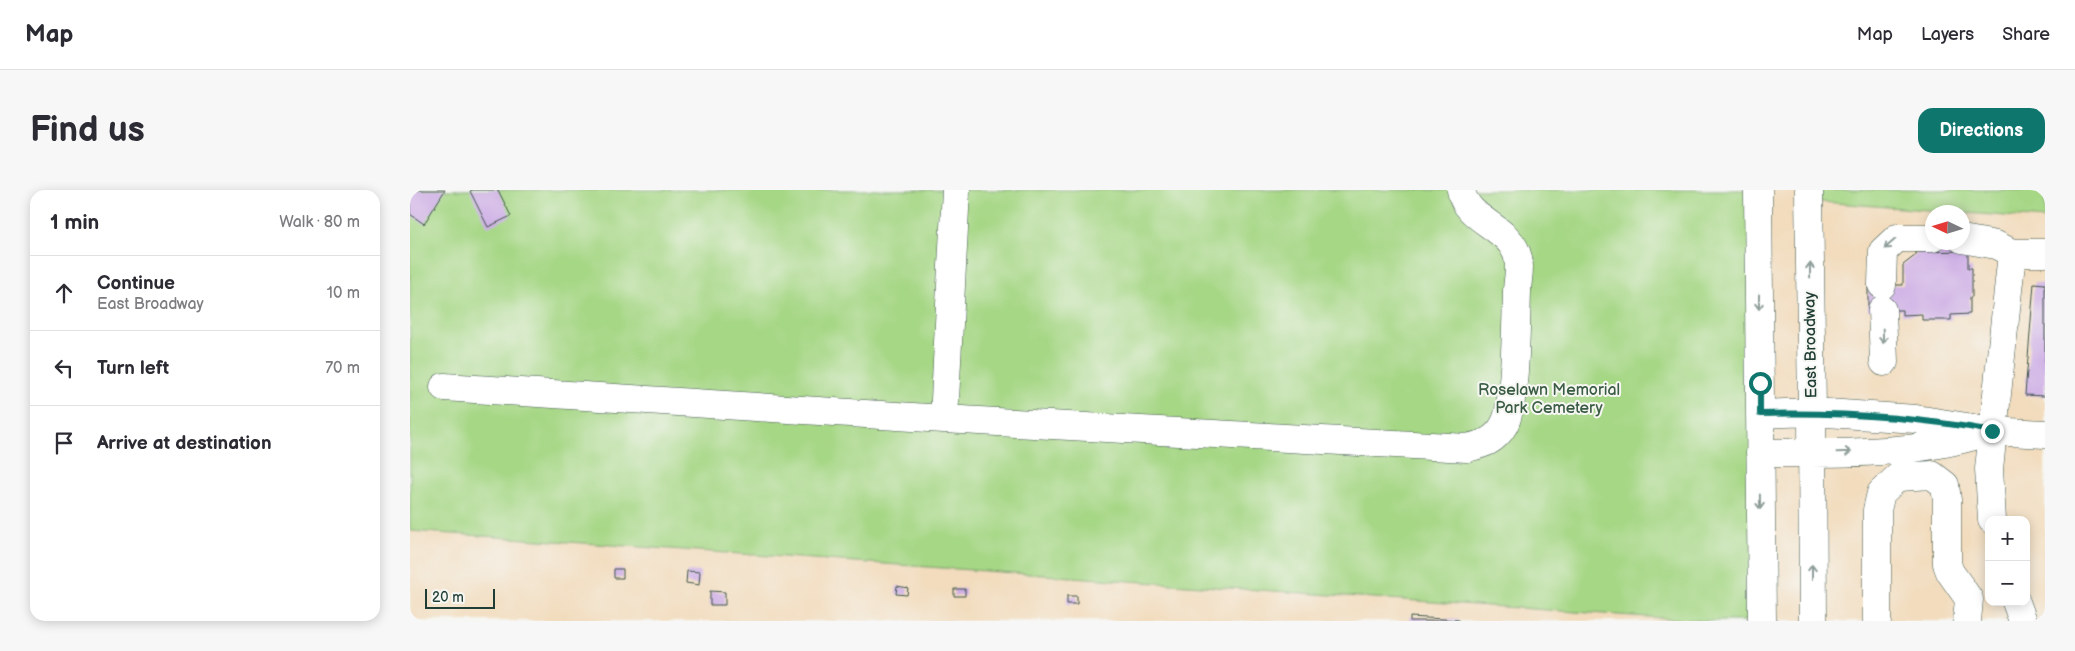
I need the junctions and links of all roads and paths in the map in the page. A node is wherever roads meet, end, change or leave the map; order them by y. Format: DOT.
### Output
graph roads {
  1 [pos="956,190"];
  2 [pos="1461,190"];
  3 [pos="1758,190"];
  4 [pos="1809,190"];
  5 [pos="1925,238"];
  6 [pos="1970,240"];
  7 [pos="2012,253"];
  8 [pos="2045,253"];
  9 [pos="1884,362"];
  10 [pos="444,387"];
  11 [pos="1812,412"];
  12 [pos="1760,414"];
  13 [pos="944,419"];
  14 [pos="1992,431"];
  15 [pos="2045,434"];
  16 [pos="1760,453"];
  17 [pos="1812,453"];
  18 [pos="1992,516"];
  19 [pos="1975,605"];
  20 [pos="2017,606"];
  21 [pos="1762,621"];
  22 [pos="1813,621"];
  23 [pos="1877,621"];
  24 [pos="2023,621"];
  1 -- 13 [label="street"];
  2 -- 13 [label="street"];
  3 -- 12 [label="street, one-way"];
  11 -- 4 [label="street, East Broadway, one-way"];
  5 -- 9 [label="street, one-way"];
  6 -- 7 [label="street"];
  7 -- 8 [label="street"];
  7 -- 14 [label="street"];
  10 -- 13 [label="street"];
  11 -- 12 [label="street"];
  11 -- 14 [label="street"];
  11 -- 17 [label="street, East Broadway"];
  12 -- 16 [label="street"];
  14 -- 15 [label="street"];
  17 -- 14 [label="street, one-way"];
  14 -- 18 [label="street"];
  16 -- 17 [label="street"];
  16 -- 21 [label="street, one-way"];
  22 -- 17 [label="street, East Broadway, one-way"];
  19 -- 23 [label="street"];
  20 -- 24 [label="street"];
}
